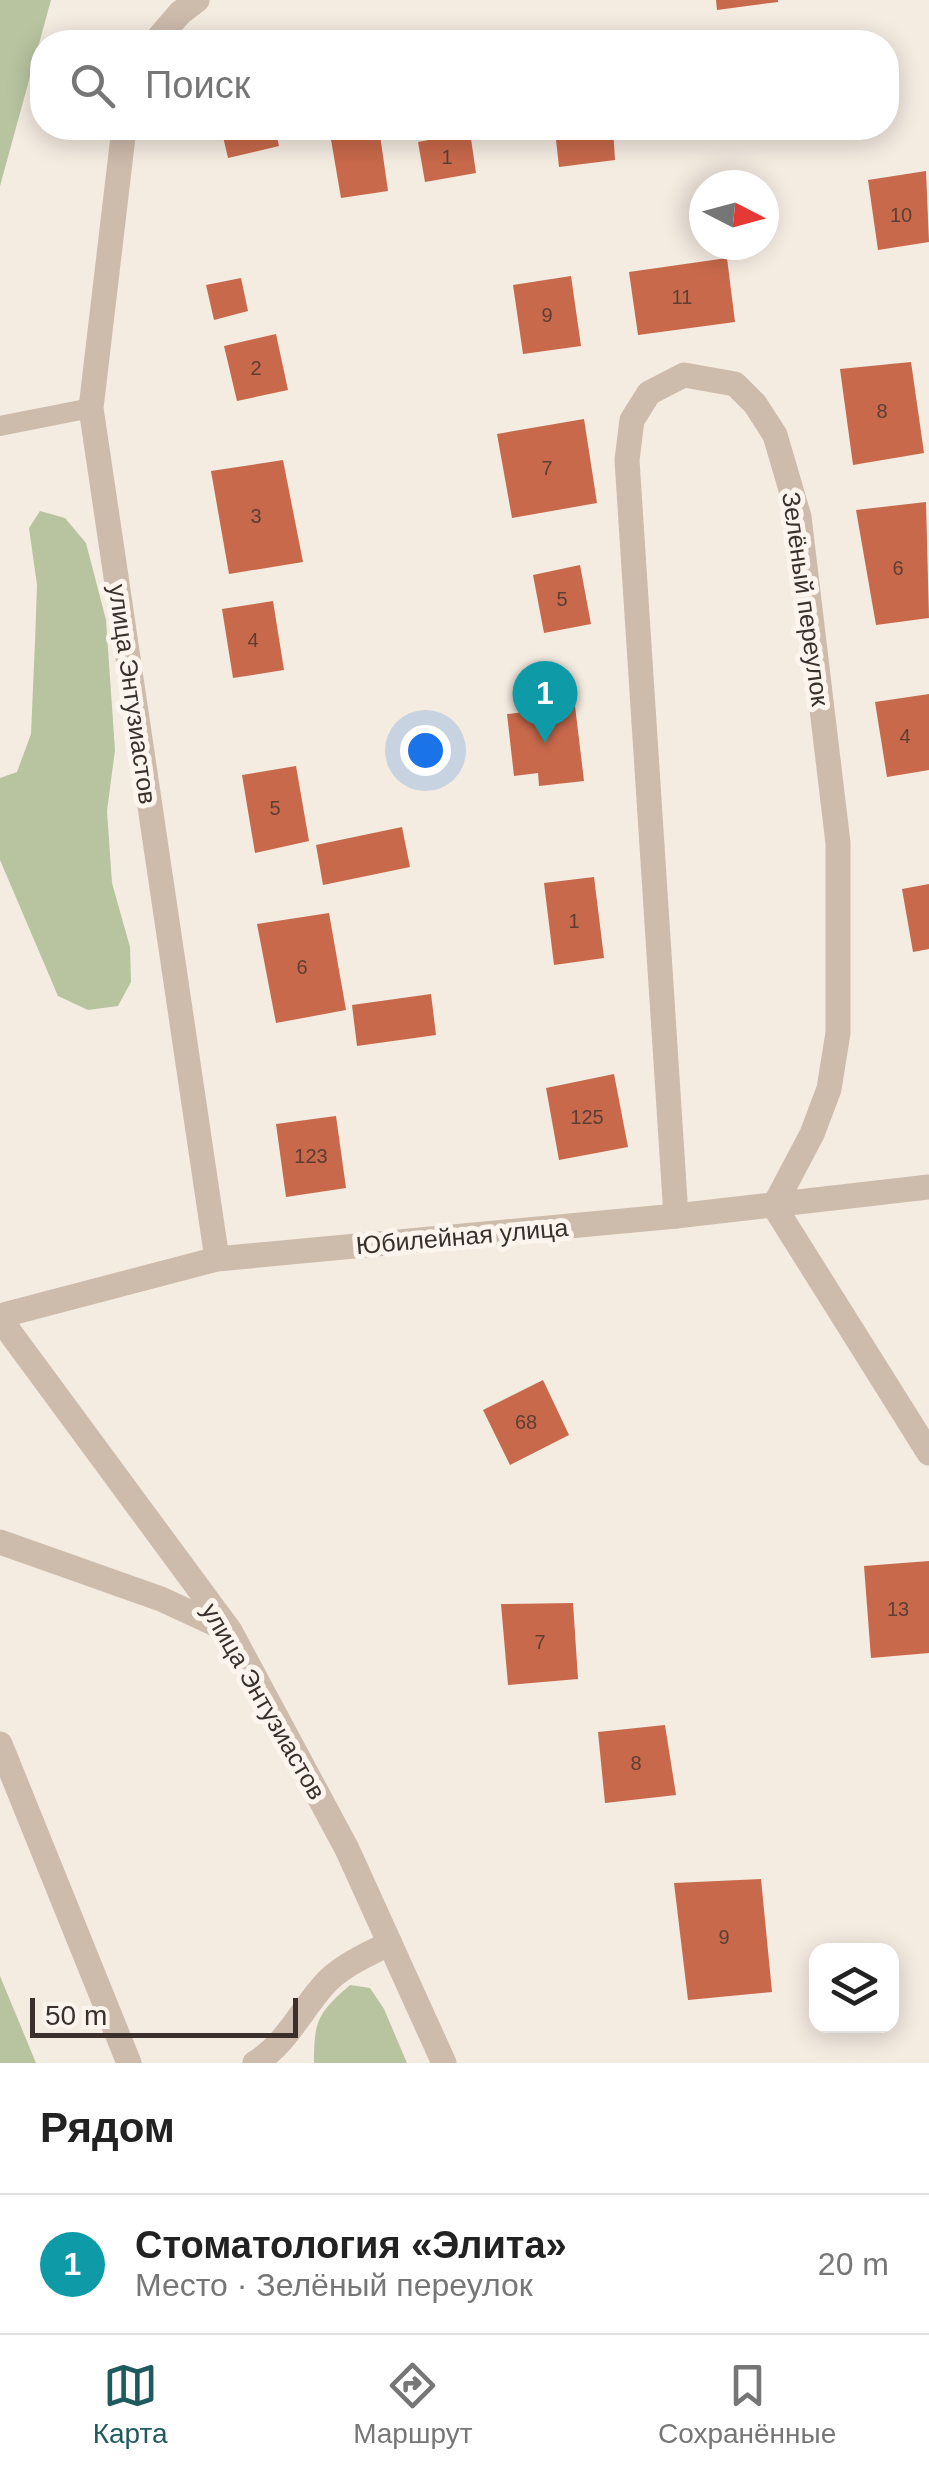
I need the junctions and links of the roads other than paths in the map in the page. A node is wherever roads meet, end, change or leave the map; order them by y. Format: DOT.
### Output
graph roads {
  1 [pos="197,0"];
  2 [pos="165,30"];
  3 [pos="123,140"];
  4 [pos="91,408"];
  5 [pos="0,426"];
  6 [pos="929,1187"];
  7 [pos="774,1206"];
  8 [pos="676,1216"];
  9 [pos="217,1259"];
  10 [pos="0,1318"];
  11 [pos="929,1453"];
  12 [pos="0,1542"];
  13 [pos="230,1631"];
  14 [pos="0,1744"];
  15 [pos="390,1943"];
  16 [pos="129,2063"];
  17 [pos="255,2063"];
  18 [pos="444,2063"];
  1 -- 2 [label="street"];
  3 -- 4 [label="street, улица Энтузиастов"];
  4 -- 5 [label="lane"];
  4 -- 9 [label="street, улица Энтузиастов"];
  6 -- 7 [label="street, Юбилейная улица"];
  7 -- 8 [label="street, Юбилейная улица"];
  7 -- 8 [label="street, Зелёный переулок"];
  7 -- 11 [label="street"];
  8 -- 9 [label="street, Юбилейная улица"];
  9 -- 10 [label="street, Юбилейная улица"];
  10 -- 13 [label="street, улица Энтузиастов"];
  12 -- 13 [label="street"];
  13 -- 15 [label="street, улица Энтузиастов"];
  14 -- 16 [label="street"];
  15 -- 17 [label="street"];
  15 -- 18 [label="street, улица Энтузиастов"];
}
